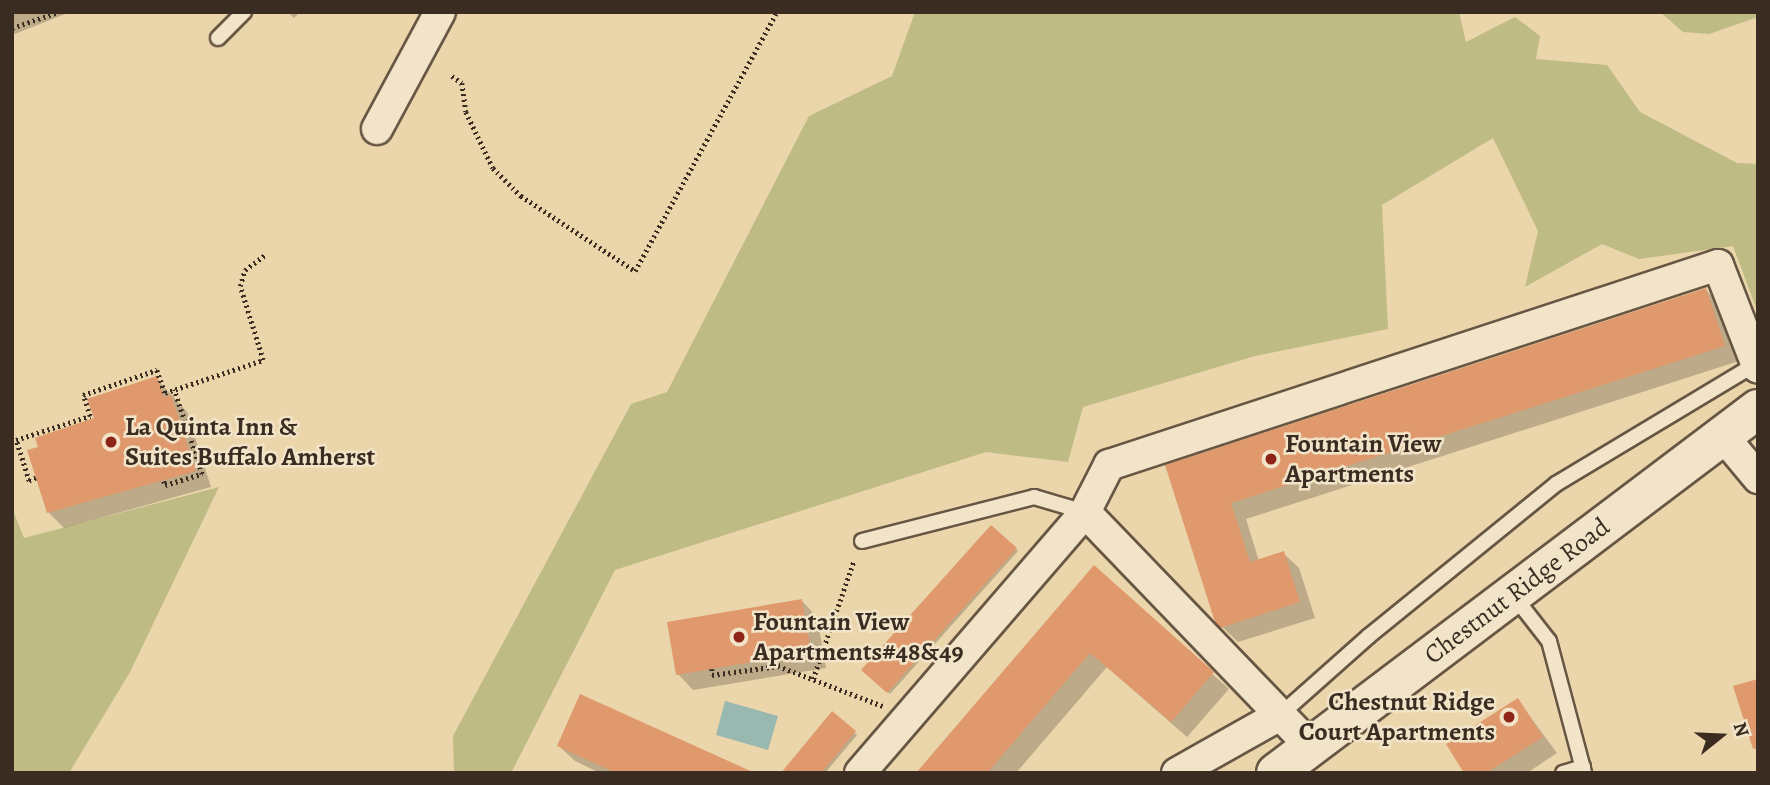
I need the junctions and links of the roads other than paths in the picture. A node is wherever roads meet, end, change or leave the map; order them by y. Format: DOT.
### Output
graph roads {
  1 [pos="244,12"];
  2 [pos="440,12"];
  3 [pos="218,38"];
  4 [pos="377,129"];
  5 [pos="1757,366"];
  6 [pos="1758,409"];
  7 [pos="1723,436"];
  8 [pos="1758,478"];
  9 [pos="1085,512"];
  10 [pos="862,541"];
  11 [pos="1512,594"];
  12 [pos="1280,715"];
  13 [pos="1310,746"];
  14 [pos="1584,770"];
  15 [pos="860,773"];
  16 [pos="1177,773"];
  17 [pos="1276,773"];
  18 [pos="1563,773"];
  1 -- 3 [label="lane"];
  2 -- 4 [label="street"];
  5 -- 9 [label="street"];
  5 -- 12 [label="lane"];
  6 -- 7 [label="street, Chestnut Ridge Road"];
  7 -- 8 [label="street"];
  7 -- 11 [label="street, Chestnut Ridge Road"];
  9 -- 10 [label="lane"];
  9 -- 12 [label="street"];
  9 -- 15 [label="street"];
  11 -- 13 [label="street, Chestnut Ridge Road"];
  11 -- 14 [label="lane"];
  12 -- 13 [label="street"];
  12 -- 16 [label="street"];
  13 -- 17 [label="street, Chestnut Ridge Road"];
  14 -- 18 [label="lane"];
}
